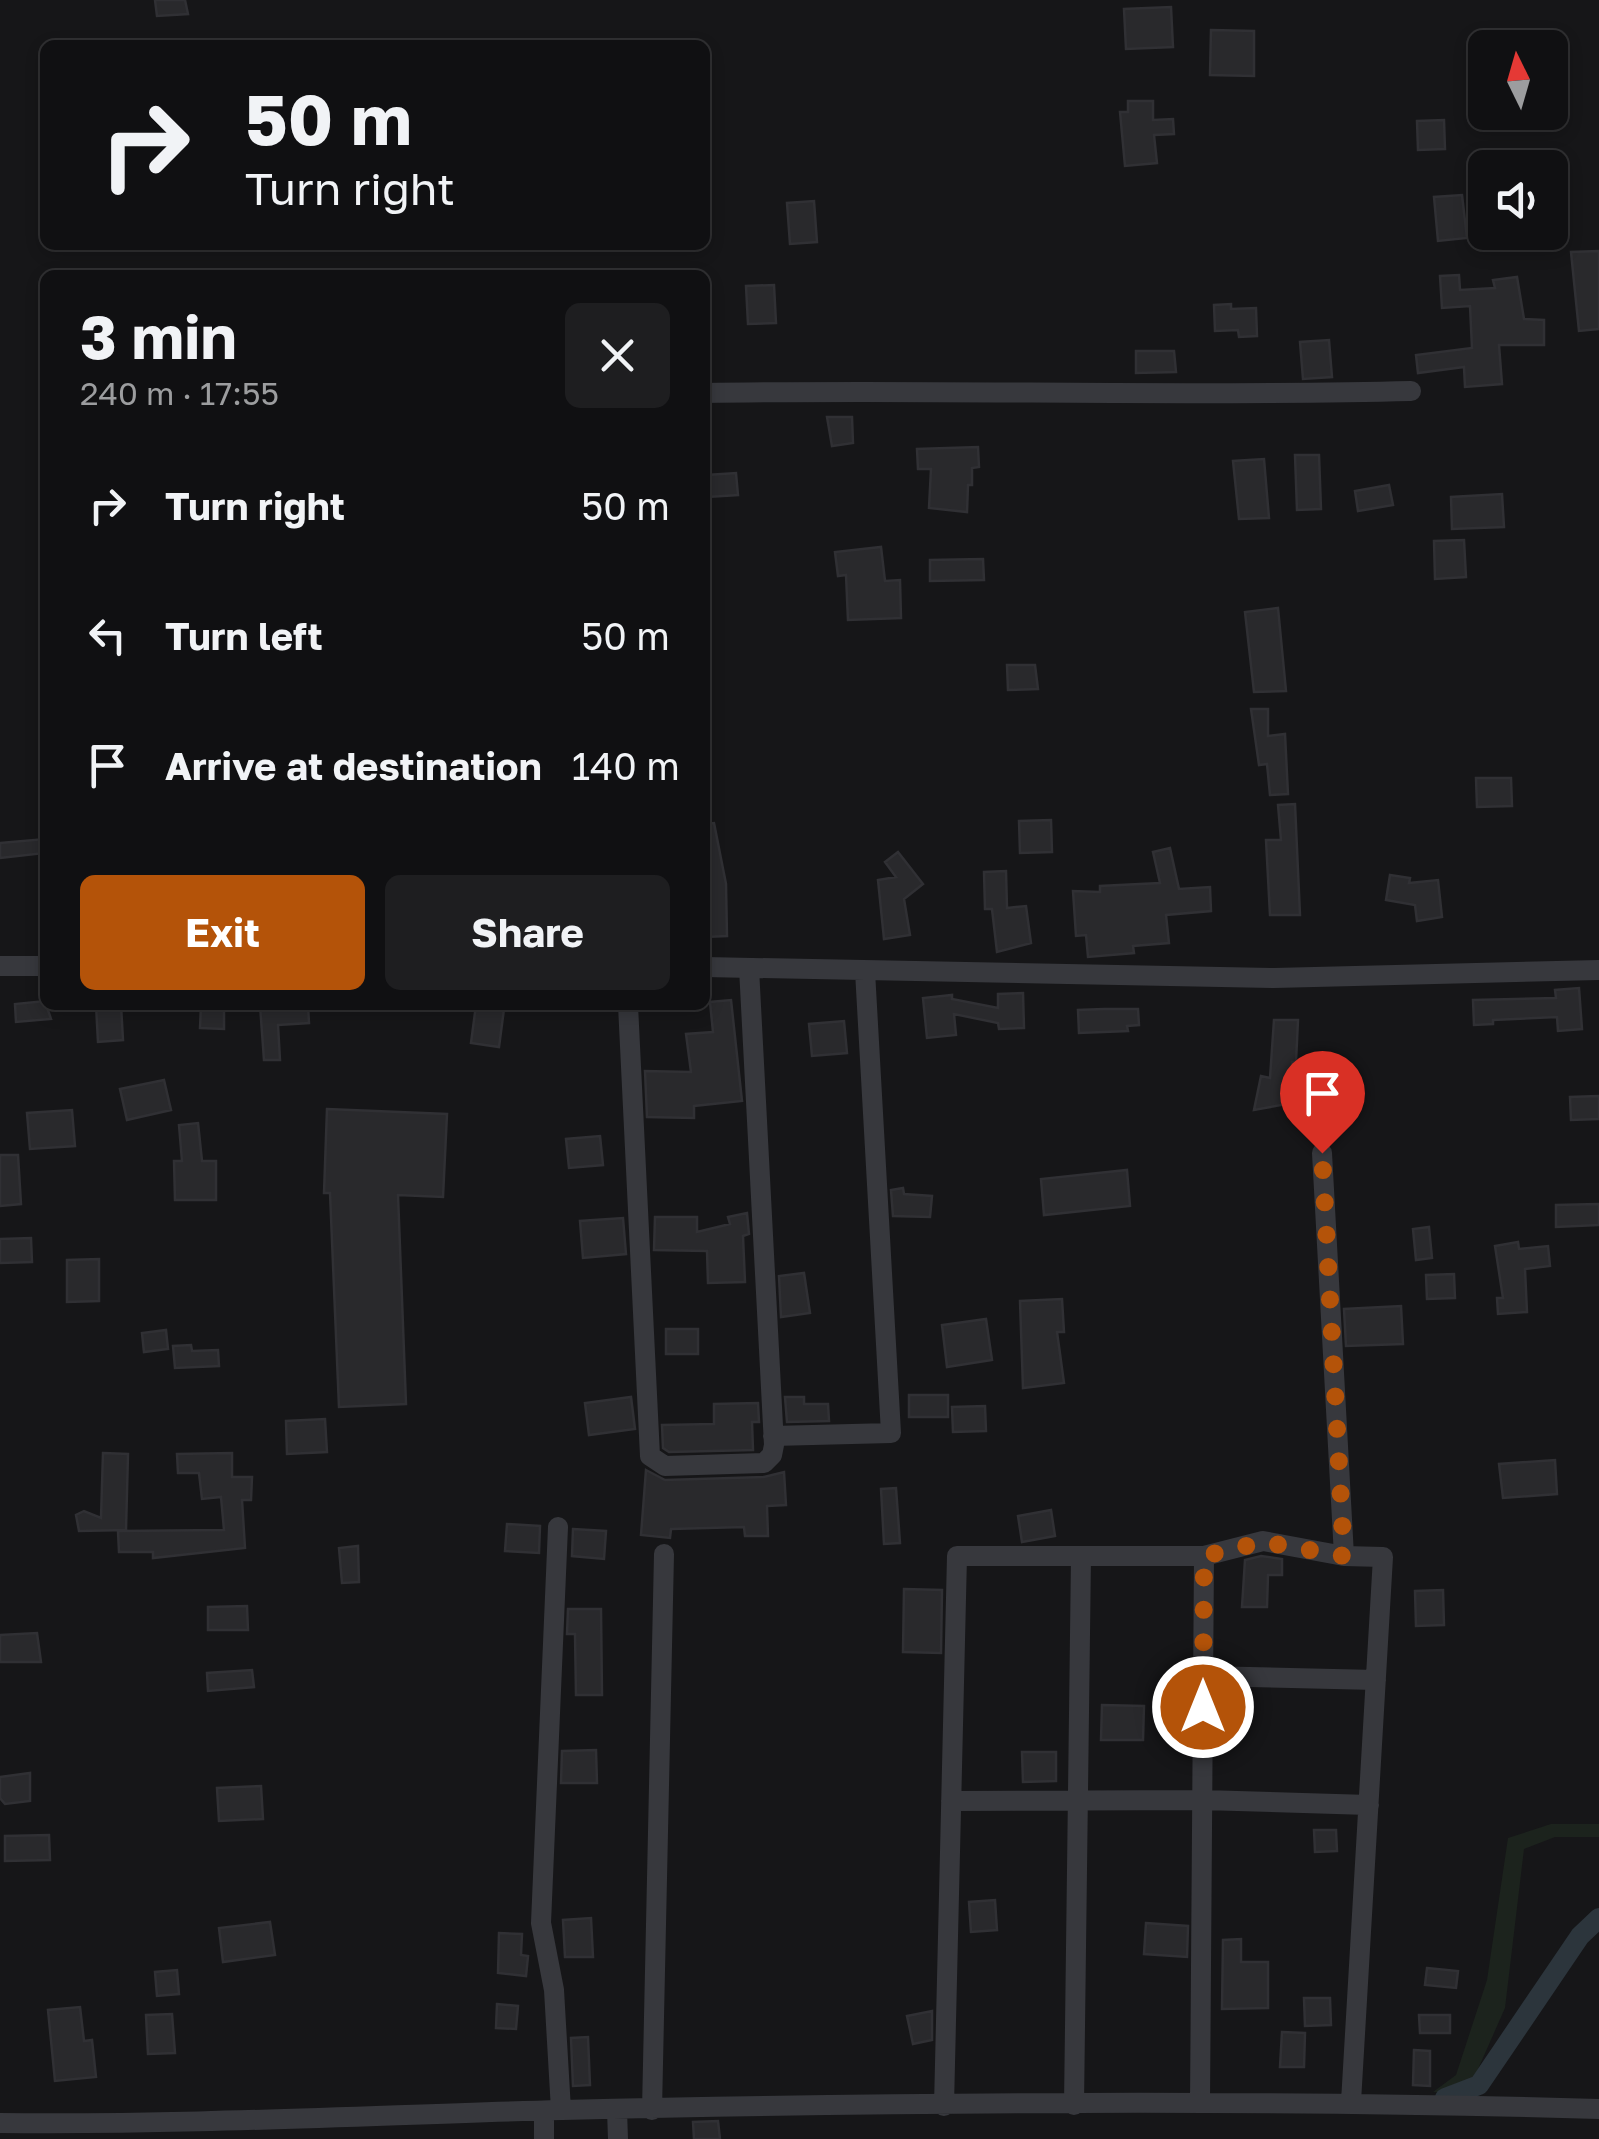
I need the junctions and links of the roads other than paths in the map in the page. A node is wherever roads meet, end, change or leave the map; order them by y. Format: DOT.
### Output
graph roads {
  1 [pos="1410,391"];
  2 [pos="710,393"];
  3 [pos="0,966"];
  4 [pos="40,966"];
  5 [pos="710,967"];
  6 [pos="749,968"];
  7 [pos="1599,970"];
  8 [pos="865,972"];
  9 [pos="628,1010"];
  10 [pos="1322,1153"];
  11 [pos="773,1436"];
  12 [pos="558,1527"];
  13 [pos="664,1554"];
  14 [pos="1081,1556"];
  15 [pos="1204,1556"];
  16 [pos="1344,1556"];
  17 [pos="1203,1676"];
  18 [pos="1376,1680"];
  19 [pos="1203,1800"];
  20 [pos="1078,1801"];
  21 [pos="952,1802"];
  22 [pos="1368,1805"];
  23 [pos="1351,2102"];
  24 [pos="1200,2104"];
  25 [pos="1074,2105"];
  26 [pos="944,2106"];
  27 [pos="1599,2109"];
  28 [pos="617,2110"];
  29 [pos="652,2110"];
  30 [pos="553,2111"];
  31 [pos="373,2117"];
  32 [pos="0,2124"];
  33 [pos="245,2130"];
  34 [pos="125,2132"];
  35 [pos="373,2139"];
  36 [pos="544,2139"];
  37 [pos="618,2139"];
  1 -- 2 [label="street"];
  3 -- 4 [label="street"];
  5 -- 6 [label="street"];
  6 -- 8 [label="street"];
  6 -- 11 [label="street"];
  7 -- 8 [label="street"];
  8 -- 11 [label="street"];
  9 -- 11 [label="street"];
  10 -- 16 [label="street"];
  12 -- 30 [label="street"];
  13 -- 29 [label="street"];
  14 -- 15 [label="street"];
  14 -- 20 [label="street"];
  14 -- 21 [label="street"];
  15 -- 16 [label="street"];
  15 -- 17 [label="street"];
  16 -- 18 [label="street"];
  17 -- 18 [label="street"];
  17 -- 19 [label="street"];
  18 -- 22 [label="street"];
  19 -- 20 [label="street"];
  19 -- 22 [label="street"];
  19 -- 24 [label="street"];
  20 -- 21 [label="street"];
  20 -- 25 [label="street"];
  21 -- 26 [label="street"];
  22 -- 23 [label="street"];
  23 -- 24 [label="street"];
  23 -- 27 [label="street"];
  24 -- 25 [label="street"];
  25 -- 26 [label="street"];
  26 -- 29 [label="street"];
  28 -- 29 [label="street"];
  28 -- 30 [label="street"];
  28 -- 37 [label="street"];
  30 -- 31 [label="street"];
  30 -- 36 [label="street"];
  31 -- 33 [label="street"];
  31 -- 35 [label="street"];
  32 -- 34 [label="street"];
  33 -- 34 [label="street"];
}
